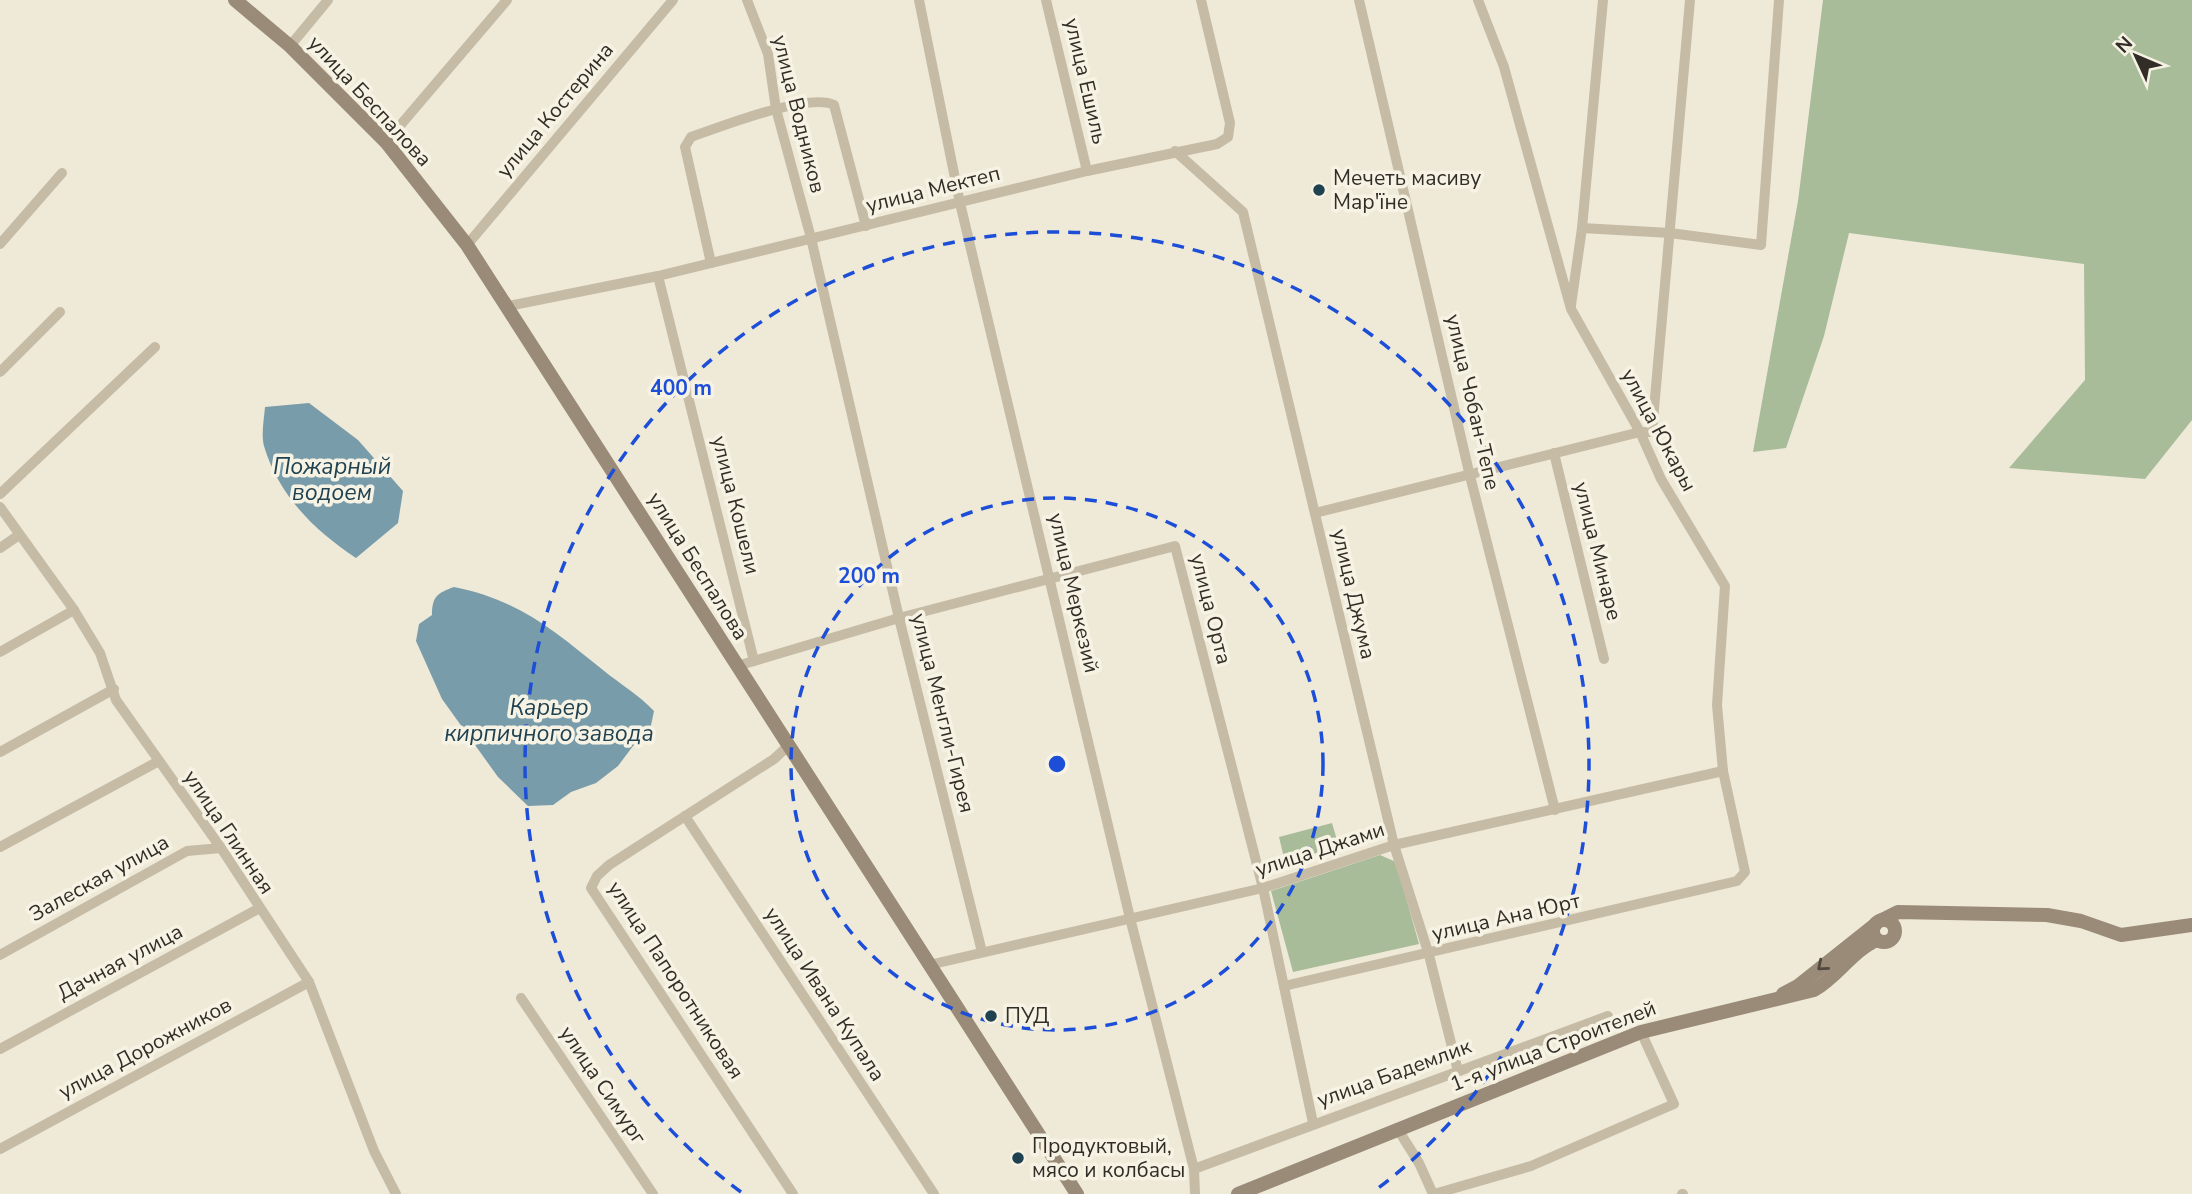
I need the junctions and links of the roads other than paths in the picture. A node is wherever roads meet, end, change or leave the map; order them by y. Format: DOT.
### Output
graph roads {
  1 [pos="235,0"];
  2 [pos="328,0"];
  3 [pos="507,0"];
  4 [pos="673,0"];
  5 [pos="747,0"];
  6 [pos="919,0"];
  7 [pos="1046,0"];
  8 [pos="1200,0"];
  9 [pos="1359,0"];
  10 [pos="1479,0"];
  11 [pos="1603,0"];
  12 [pos="1690,0"];
  13 [pos="1779,0"];
  14 [pos="290,47"];
  15 [pos="776,109"];
  16 [pos="386,142"];
  17 [pos="1175,151"];
  18 [pos="1087,171"];
  19 [pos="62,173"];
  20 [pos="960,203"];
  21 [pos="866,226"];
  22 [pos="1582,228"];
  23 [pos="1670,233"];
  24 [pos="811,238"];
  25 [pos="0,244"];
  26 [pos="467,245"];
  27 [pos="711,263"];
  28 [pos="658,276"];
  29 [pos="508,306"];
  30 [pos="1571,309"];
  31 [pos="60,312"];
  32 [pos="155,347"];
  33 [pos="0,372"];
  34 [pos="1640,432"];
  35 [pos="1553,453"];
  36 [pos="1469,472"];
  37 [pos="0,494"];
  38 [pos="0,507"];
  39 [pos="1315,513"];
  40 [pos="19,535"];
  41 [pos="0,548"];
  42 [pos="1051,579"];
  43 [pos="74,610"];
  44 [pos="899,618"];
  45 [pos="0,652"];
  46 [pos="1604,659"];
  47 [pos="754,661"];
  48 [pos="737,666"];
  49 [pos="114,689"];
  50 [pos="789,745"];
  51 [pos="0,752"];
  52 [pos="158,762"];
  53 [pos="1723,771"];
  54 [pos="1555,810"];
  55 [pos="685,816"];
  56 [pos="1394,845"];
  57 [pos="0,847"];
  58 [pos="221,848"];
  59 [pos="1737,881"];
  60 [pos="1263,888"];
  61 [pos="258,909"];
  62 [pos="1898,912"];
  63 [pos="1130,918"];
  64 [pos="1879,922"];
  65 [pos="2192,925"];
  66 [pos="1895,933"];
  67 [pos="1877,940"];
  68 [pos="982,952"];
  69 [pos="0,955"];
  70 [pos="1429,955"];
  71 [pos="929,965"];
  72 [pos="309,982"];
  73 [pos="1284,986"];
  74 [pos="521,998"];
  75 [pos="1756,1004"];
  76 [pos="1608,1016"];
  77 [pos="1640,1032"];
  78 [pos="0,1049"];
  79 [pos="1458,1071"];
  80 [pos="1313,1123"];
  81 [pos="1397,1128"];
  82 [pos="0,1149"];
  83 [pos="1194,1169"];
  84 [pos="396,1194"];
  85 [pos="653,1194"];
  86 [pos="793,1194"];
  87 [pos="934,1194"];
  88 [pos="1077,1194"];
  89 [pos="1195,1194"];
  90 [pos="1238,1194"];
  91 [pos="1433,1194"];
  1 -- 14 [label="main road, улица Беспалова"];
  2 -- 14 [label="street"];
  3 -- 16 [label="street"];
  4 -- 26 [label="street, улица Костерина"];
  5 -- 15 [label="street, улица Водников"];
  6 -- 20 [label="street, улица Меркезий"];
  7 -- 18 [label="street, улица Ешиль"];
  8 -- 17 [label="street, улица Мектеп"];
  9 -- 36 [label="street, улица Чобан-Тепе"];
  10 -- 30 [label="street, улица Юкары"];
  11 -- 22 [label="street"];
  12 -- 23 [label="street"];
  13 -- 23 [label="street"];
  14 -- 16 [label="main road, улица Беспалова"];
  15 -- 21 [label="street"];
  15 -- 24 [label="street, улица Водников"];
  15 -- 27 [label="street"];
  16 -- 26 [label="main road, улица Беспалова"];
  17 -- 18 [label="street, улица Мектеп"];
  17 -- 39 [label="street, улица Джума"];
  18 -- 20 [label="street, улица Мектеп"];
  19 -- 25 [label="street"];
  20 -- 21 [label="street, улица Мектеп"];
  20 -- 42 [label="street, улица Меркезий"];
  21 -- 24 [label="street, улица Мектеп"];
  22 -- 23 [label="street"];
  22 -- 30 [label="street"];
  23 -- 34 [label="street"];
  24 -- 27 [label="street, улица Мектеп"];
  24 -- 44 [label="street, улица Менгли-Гирея"];
  26 -- 29 [label="main road, улица Беспалова"];
  27 -- 28 [label="street, улица Мектеп"];
  28 -- 29 [label="street, улица Мектеп"];
  28 -- 47 [label="street, улица Кошели"];
  29 -- 48 [label="main road, улица Беспалова"];
  30 -- 34 [label="street, улица Юкары"];
  31 -- 33 [label="street"];
  32 -- 37 [label="street"];
  34 -- 35 [label="street"];
  34 -- 53 [label="street, улица Юкары"];
  35 -- 36 [label="street"];
  35 -- 46 [label="street, улица Минаре"];
  36 -- 39 [label="street"];
  36 -- 54 [label="street, улица Чобан-Тепе"];
  38 -- 40 [label="street, улица Глинная"];
  39 -- 56 [label="street, улица Джума"];
  40 -- 41 [label="street"];
  40 -- 43 [label="street, улица Глинная"];
  42 -- 44 [label="street, улица Орта"];
  42 -- 60 [label="street, улица Орта"];
  42 -- 63 [label="street, улица Меркезий"];
  43 -- 45 [label="street"];
  43 -- 49 [label="street, улица Глинная"];
  44 -- 47 [label="street, улица Орта"];
  44 -- 68 [label="street, улица Менгли-Гирея"];
  47 -- 48 [label="street, улица Орта"];
  48 -- 50 [label="main road, улица Беспалова"];
  49 -- 51 [label="street"];
  49 -- 52 [label="street, улица Глинная"];
  50 -- 55 [label="street, улица Папоротниковая"];
  50 -- 71 [label="main road, улица Беспалова"];
  52 -- 57 [label="street"];
  52 -- 58 [label="street, улица Глинная"];
  53 -- 54 [label="street, улица Джами"];
  53 -- 59 [label="street, улица Юкары"];
  54 -- 56 [label="street, улица Джами"];
  55 -- 86 [label="street, улица Папоротниковая"];
  55 -- 87 [label="street, улица Ивана Купала"];
  56 -- 60 [label="street, улица Джами"];
  56 -- 70 [label="street, улица Джума"];
  58 -- 61 [label="street, улица Глинная"];
  58 -- 69 [label="street, Залеская улица"];
  59 -- 70 [label="street, улица Ана Юрт"];
  60 -- 63 [label="street, улица Джами"];
  60 -- 73 [label="street, улица Орта"];
  61 -- 72 [label="street, улица Глинная"];
  61 -- 78 [label="street, Дачная улица"];
  62 -- 64 [label="main road"];
  62 -- 65 [label="main road"];
  62 -- 66 [label="main road"];
  63 -- 68 [label="street, улица Джами"];
  63 -- 83 [label="street, улица Меркезий"];
  64 -- 66 [label="main road"];
  64 -- 67 [label="main road"];
  64 -- 75 [label="main road, one-way"];
  66 -- 67 [label="main road"];
  67 -- 75 [label="main road, 1-я улица Строителей"];
  68 -- 71 [label="street, улица Джами"];
  70 -- 73 [label="street, улица Ана Юрт"];
  70 -- 79 [label="street, улица Джума"];
  71 -- 88 [label="main road, улица Беспалова"];
  72 -- 82 [label="street, улица Дорожников"];
  72 -- 84 [label="street, улица Глинная"];
  73 -- 80 [label="street, улица Орта"];
  74 -- 85 [label="street, улица Симург"];
  75 -- 77 [label="main road, 1-я улица Строителей"];
  76 -- 79 [label="street, улица Бадемлик"];
  77 -- 81 [label="main road, 1-я улица Строителей"];
  77 -- 91 [label="street"];
  79 -- 80 [label="street, улица Бадемлик"];
  80 -- 83 [label="street, улица Бадемлик"];
  81 -- 90 [label="main road, 1-я улица Строителей"];
  81 -- 91 [label="street"];
  83 -- 89 [label="street, улица Меркезий"];
}
